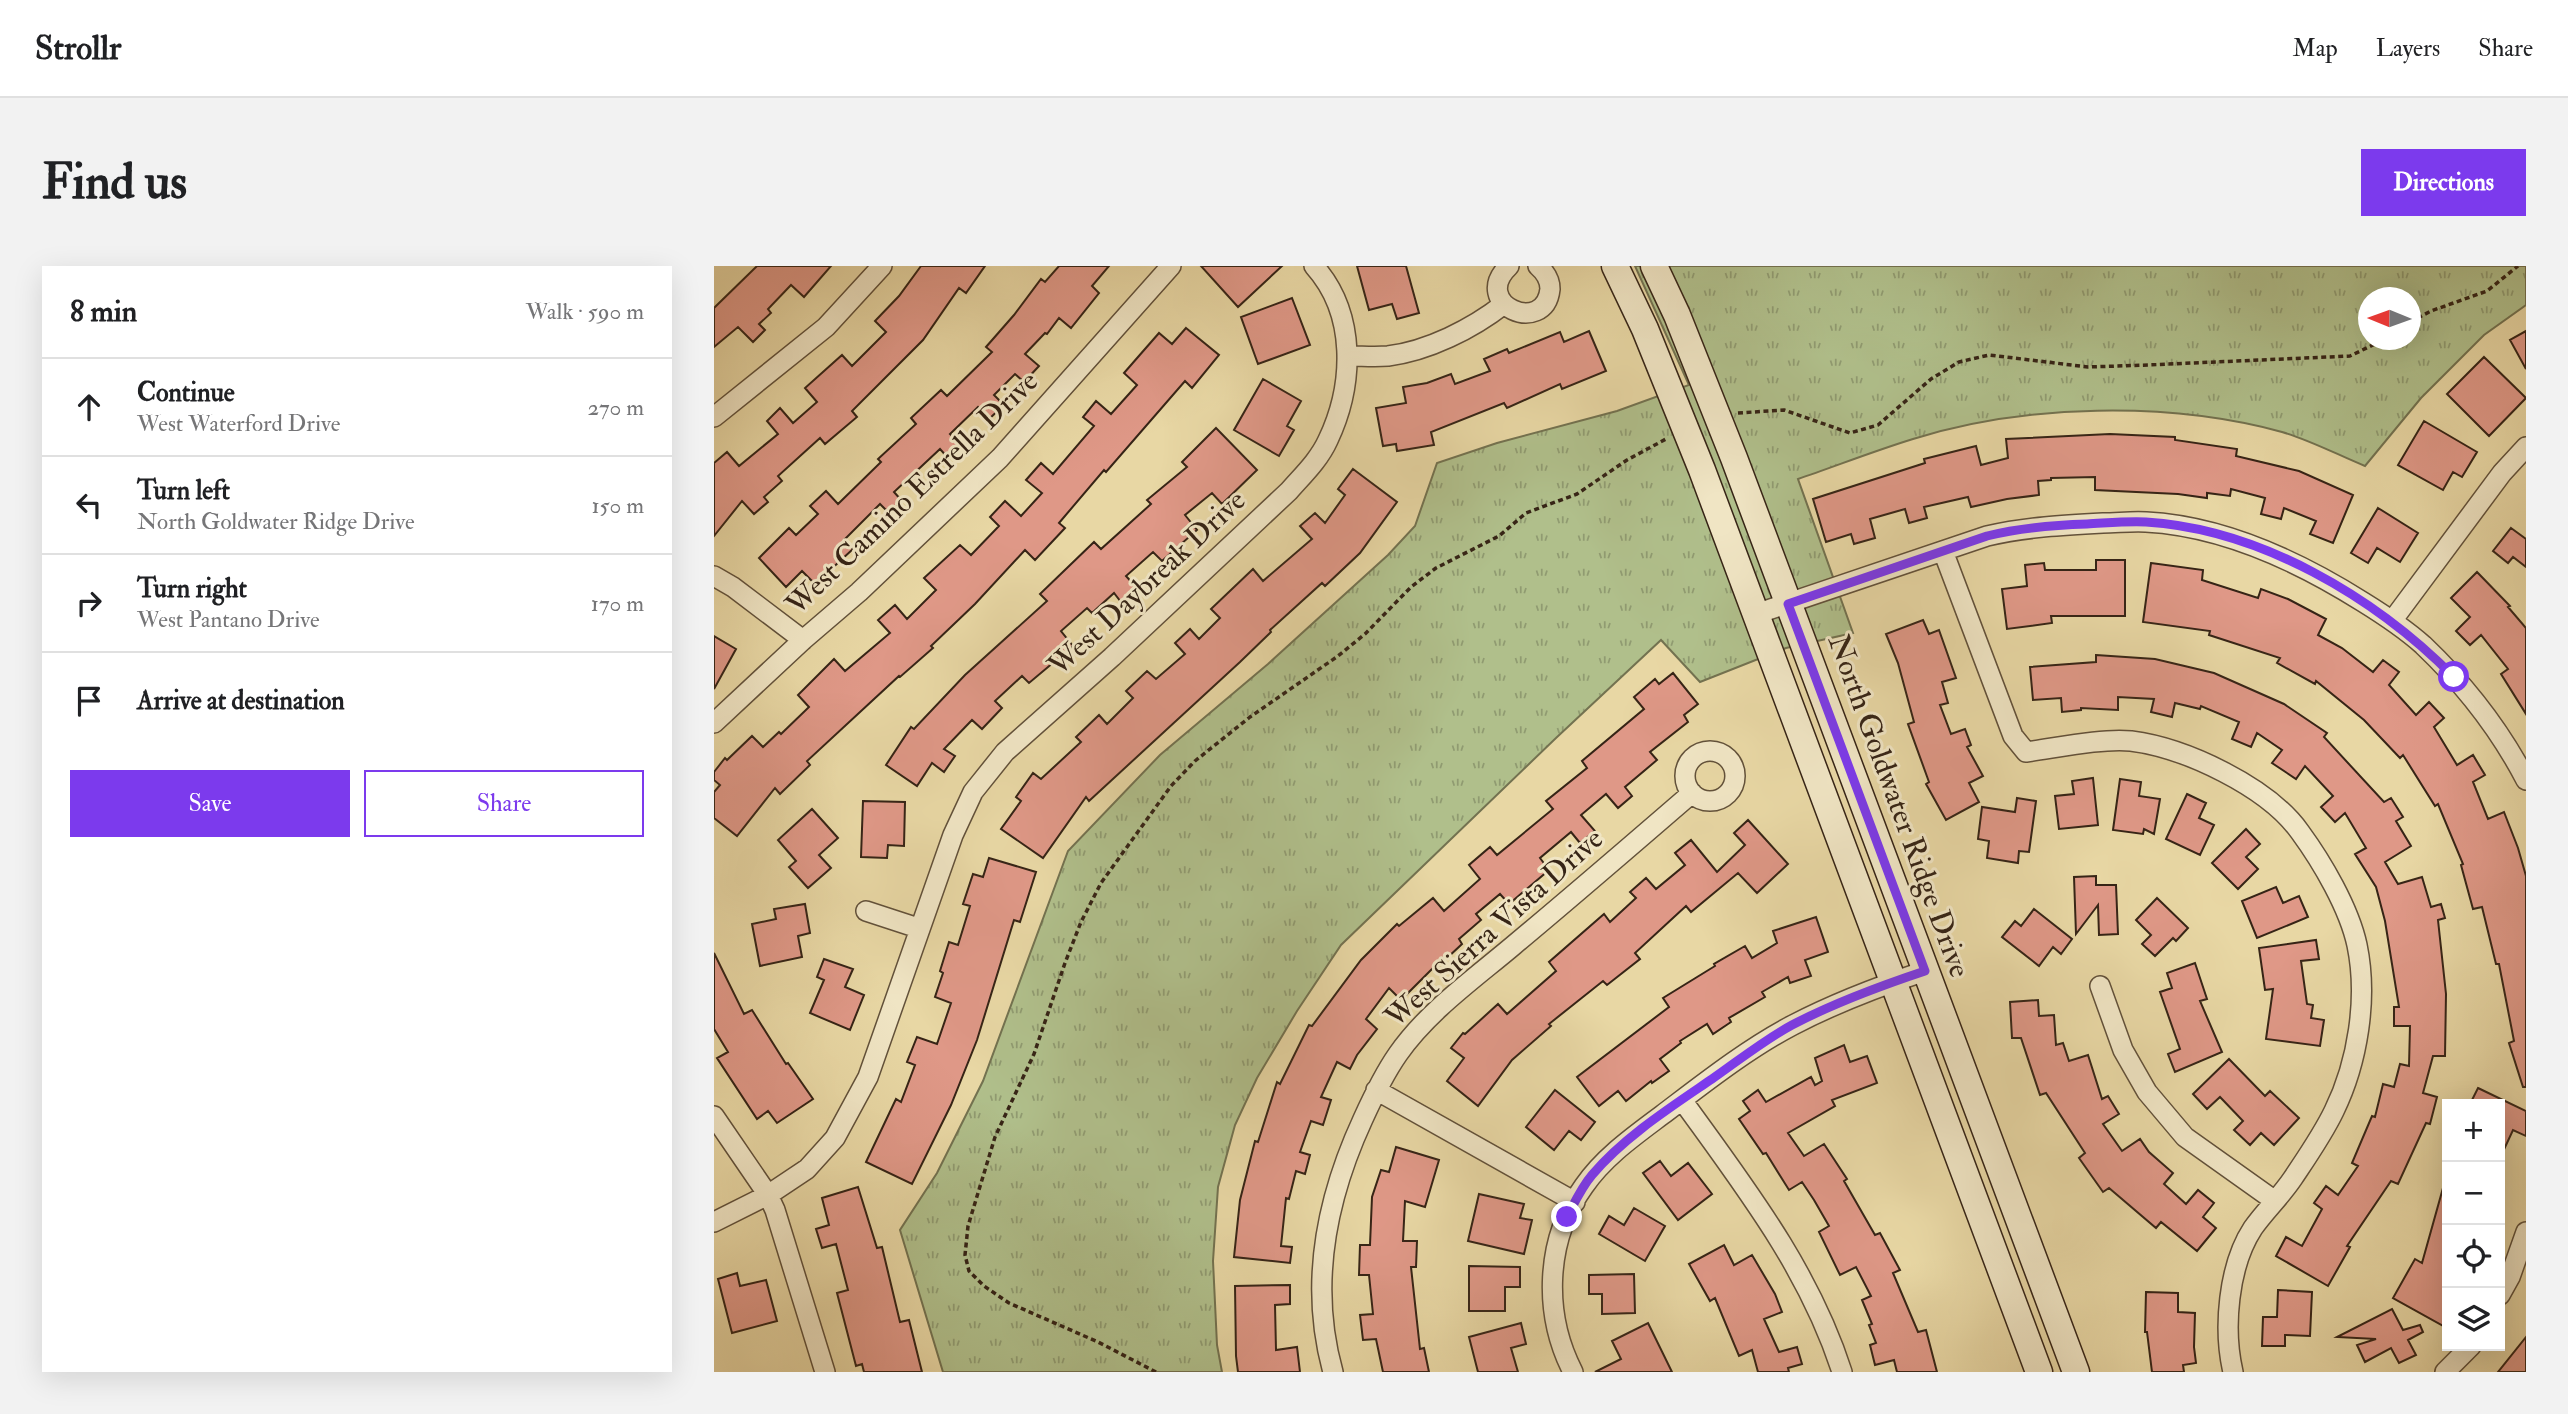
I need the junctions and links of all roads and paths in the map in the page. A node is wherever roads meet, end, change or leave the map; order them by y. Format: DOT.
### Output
graph roads {
  1 [pos="882,266"];
  2 [pos="1171,266"];
  3 [pos="1314,266"];
  4 [pos="1509,266"];
  5 [pos="1538,266"];
  6 [pos="1615,266"];
  7 [pos="1654,266"];
  8 [pos="2518,266"];
  9 [pos="1504,304"];
  10 [pos="2421,316"];
  11 [pos="2361,350"];
  12 [pos="1349,356"];
  13 [pos="1731,415"];
  14 [pos="714,417"];
  15 [pos="1674,436"];
  16 [pos="2526,447"];
  17 [pos="1943,551"];
  18 [pos="714,576"];
  19 [pos="1788,604"];
  20 [pos="1756,614"];
  21 [pos="2392,621"];
  22 [pos="803,640"];
  23 [pos="714,723"];
  24 [pos="2526,780"];
  25 [pos="1692,793"];
  26 [pos="866,911"];
  27 [pos="918,928"];
  28 [pos="1925,971"];
  29 [pos="1893,982"];
  30 [pos="2100,986"];
  31 [pos="1376,1090"];
  32 [pos="1682,1100"];
  33 [pos="714,1116"];
  34 [pos="768,1195"];
  35 [pos="2275,1201"];
  36 [pos="1575,1202"];
  37 [pos="714,1222"];
  38 [pos="2526,1232"];
  39 [pos="2504,1288"];
  40 [pos="2465,1351"];
  41 [pos="1140,1362"];
  42 [pos="825,1372"];
  43 [pos="1144,1372"];
  44 [pos="1156,1372"];
  45 [pos="1333,1372"];
  46 [pos="1573,1372"];
  47 [pos="1842,1372"];
  48 [pos="2039,1372"];
  49 [pos="2076,1372"];
  50 [pos="2233,1372"];
  51 [pos="2445,1372"];
  1 -- 14 [label="street"];
  2 -- 22 [label="street, West Camino Estrella Drive"];
  3 -- 12 [label="street, West Daybreak Drive"];
  4 -- 9 [label="street"];
  5 -- 9 [label="street"];
  6 -- 20 [label="street"];
  7 -- 19 [label="street, North Goldwater Ridge Drive"];
  8 -- 10 [label="path"];
  9 -- 12 [label="street"];
  11 -- 13 [label="path"];
  12 -- 27 [label="street, West Daybreak Drive"];
  15 -- 41 [label="path"];
  16 -- 21 [label="street"];
  17 -- 19 [label="street"];
  17 -- 21 [label="street"];
  17 -- 35 [label="street"];
  18 -- 22 [label="street"];
  19 -- 20 [label="street"];
  19 -- 28 [label="street, North Goldwater Ridge Drive"];
  20 -- 29 [label="street"];
  21 -- 24 [label="street"];
  22 -- 23 [label="street, West Camino Estrella Drive"];
  25 -- 31 [label="street, West Sierra Vista Drive"];
  26 -- 27 [label="street"];
  27 -- 34 [label="street, West Daybreak Drive"];
  28 -- 29 [label="street"];
  28 -- 49 [label="street, North Goldwater Ridge Drive"];
  29 -- 32 [label="street"];
  29 -- 48 [label="street"];
  30 -- 35 [label="street"];
  31 -- 36 [label="street"];
  31 -- 45 [label="street, West Sierra Vista Drive"];
  32 -- 36 [label="street"];
  32 -- 47 [label="street"];
  33 -- 34 [label="street"];
  34 -- 37 [label="street, West Daybreak Drive"];
  34 -- 42 [label="street"];
  35 -- 50 [label="street"];
  36 -- 46 [label="street"];
  38 -- 39 [label="street"];
  40 -- 51 [label="street"];
  41 -- 43 [label="path"];
  41 -- 44 [label="path"];
}
